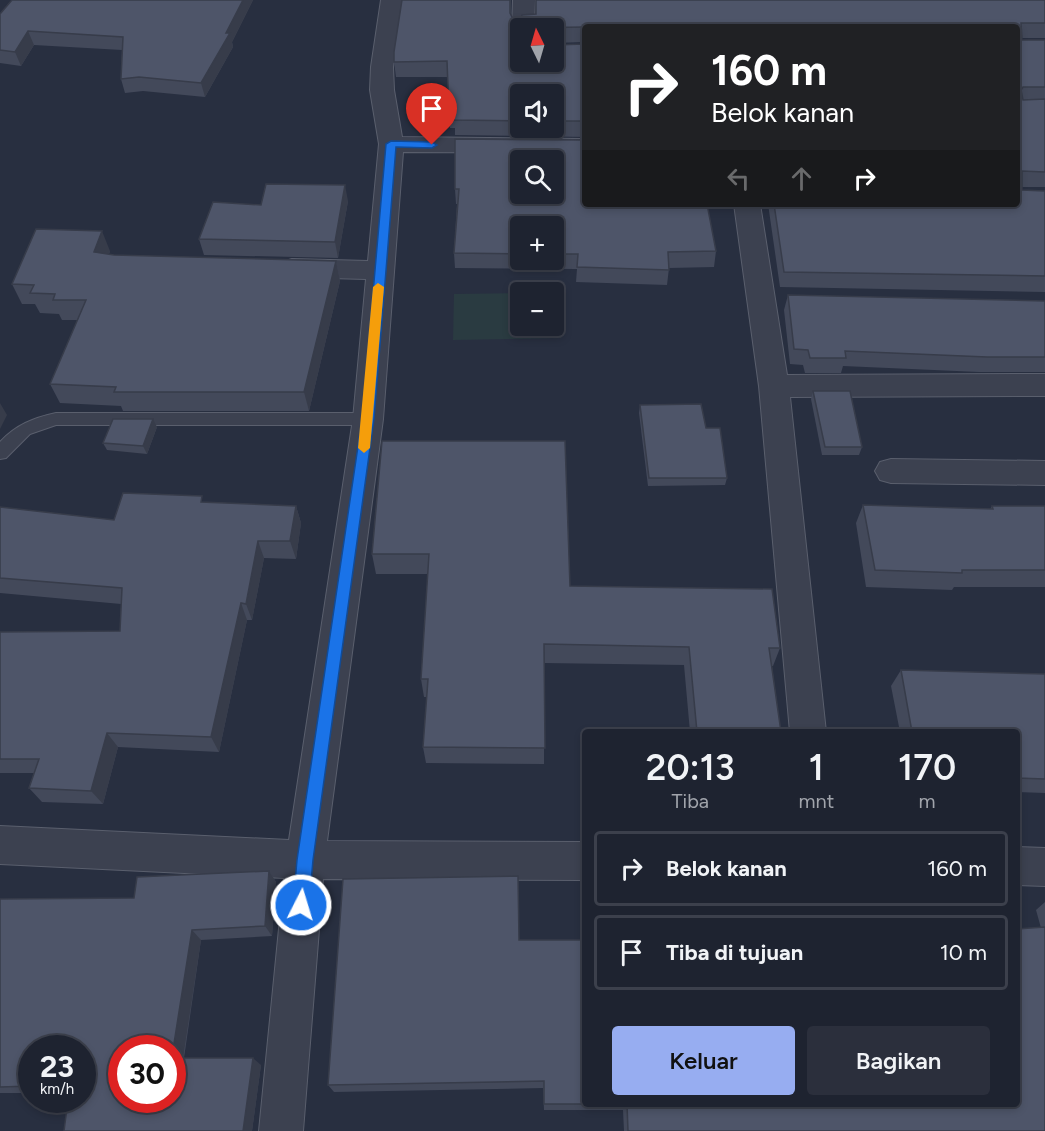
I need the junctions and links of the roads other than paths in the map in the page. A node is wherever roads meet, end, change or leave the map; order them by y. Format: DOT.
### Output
graph roads {
  1 [pos="393,0"];
  2 [pos="524,0"];
  3 [pos="523,18"];
  4 [pos="391,144"];
  5 [pos="582,146"];
  6 [pos="748,207"];
  7 [pos="263,267"];
  8 [pos="380,270"];
  9 [pos="1045,385"];
  10 [pos="774,386"];
  11 [pos="368,419"];
  12 [pos="0,453"];
  13 [pos="891,471"];
  14 [pos="1045,473"];
  15 [pos="808,729"];
  16 [pos="0,845"];
  17 [pos="305,860"];
  18 [pos="582,861"];
  19 [pos="1020,866"];
  20 [pos="1045,867"];
  21 [pos="281,1131"];
  1 -- 4 [label="street"];
  2 -- 3 [label="street"];
  4 -- 5 [label="street"];
  4 -- 8 [label="street"];
  6 -- 10 [label="street"];
  7 -- 8 [label="street"];
  8 -- 11 [label="street"];
  9 -- 10 [label="street"];
  10 -- 15 [label="street"];
  11 -- 12 [label="lane"];
  11 -- 17 [label="street"];
  13 -- 14 [label="street"];
  16 -- 17 [label="street"];
  17 -- 18 [label="street"];
  17 -- 21 [label="street"];
  19 -- 20 [label="street"];
}
